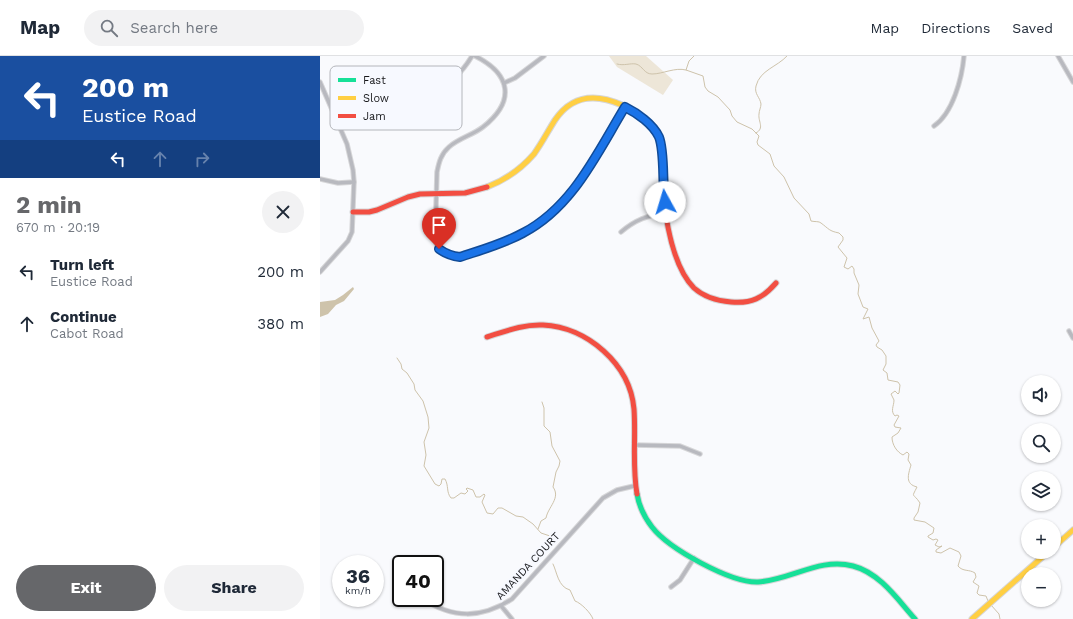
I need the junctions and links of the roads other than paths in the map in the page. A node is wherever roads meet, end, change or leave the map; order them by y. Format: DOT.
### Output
graph roads {
  1 [pos="472,56"];
  2 [pos="475,56"];
  3 [pos="544,56"];
  4 [pos="964,56"];
  5 [pos="1058,56"];
  6 [pos="462,70"];
  7 [pos="320,82"];
  8 [pos="1073,82"];
  9 [pos="504,83"];
  10 [pos="330,104"];
  11 [pos="625,107"];
  12 [pos="934,126"];
  13 [pos="341,130"];
  14 [pos="320,179"];
  15 [pos="354,182"];
  16 [pos="436,194"];
  17 [pos="353,212"];
  18 [pos="666,212"];
  19 [pos="621,232"];
  20 [pos="320,272"];
  21 [pos="776,283"];
  22 [pos="1069,331"];
  23 [pos="487,337"];
  24 [pos="1073,338"];
  25 [pos="634,445"];
  26 [pos="700,454"];
  27 [pos="634,486"];
  28 [pos="1073,530"];
  29 [pos="1061,541"];
  30 [pos="694,558"];
  31 [pos="1040,559"];
  32 [pos="671,587"];
  33 [pos="435,607"];
  34 [pos="502,607"];
  35 [pos="512,619"];
  36 [pos="915,619"];
  37 [pos="972,619"];
  1 -- 6 [label="street"];
  2 -- 9 [label="street"];
  3 -- 9 [label="street"];
  4 -- 12 [label="street"];
  5 -- 8 [label="street"];
  7 -- 10 [label="street"];
  9 -- 16 [label="street"];
  11 -- 16 [label="street"];
  11 -- 16 [label="street"];
  11 -- 18 [label="street"];
  13 -- 15 [label="street"];
  14 -- 15 [label="street"];
  15 -- 17 [label="street"];
  16 -- 17 [label="street"];
  17 -- 20 [label="street"];
  18 -- 19 [label="street"];
  18 -- 21 [label="street"];
  22 -- 24 [label="street"];
  23 -- 25 [label="street"];
  25 -- 26 [label="street"];
  25 -- 27 [label="street"];
  27 -- 30 [label="street"];
  27 -- 34 [label="street, AMANDA COURT"];
  28 -- 29 [label="street"];
  30 -- 32 [label="street"];
  30 -- 36 [label="street"];
  31 -- 37 [label="street"];
  33 -- 34 [label="street, AMANDA COURT"];
  34 -- 35 [label="street"];
}
